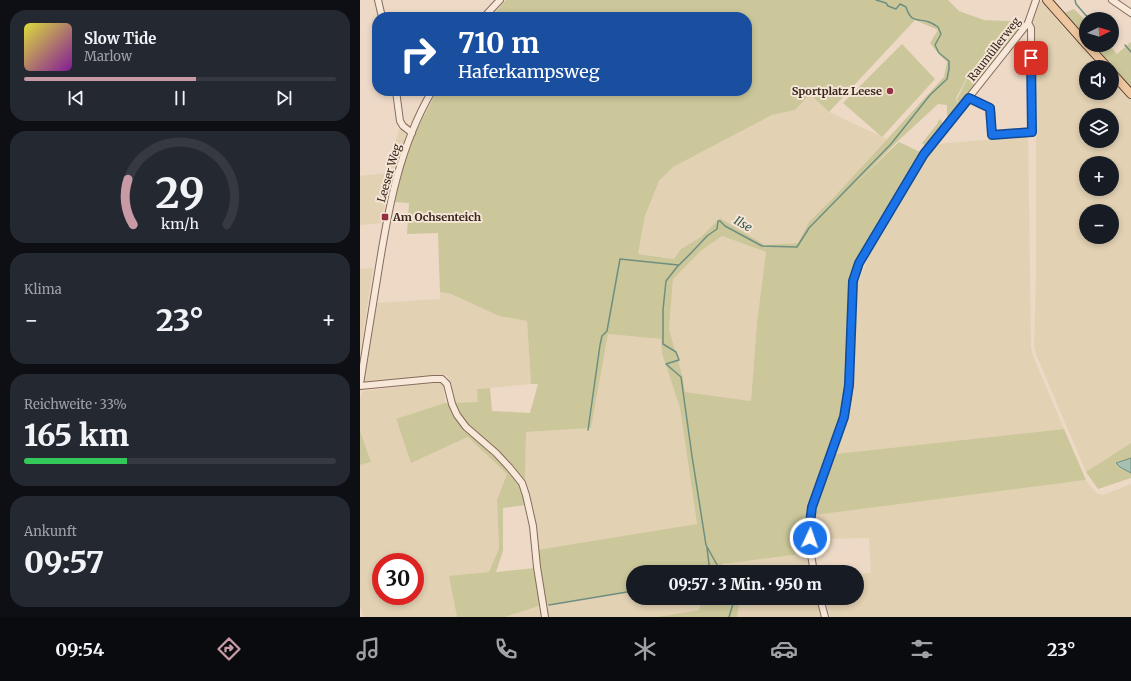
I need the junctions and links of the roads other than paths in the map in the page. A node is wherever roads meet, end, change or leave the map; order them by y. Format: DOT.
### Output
graph roads {
  1 [pos="378,0"];
  2 [pos="500,0"];
  3 [pos="1036,0"];
  4 [pos="1046,0"];
  5 [pos="1112,0"];
  6 [pos="381,12"];
  7 [pos="489,12"];
  8 [pos="1131,13"];
  9 [pos="1028,23"];
  10 [pos="1079,37"];
  11 [pos="1093,52"];
  12 [pos="1100,60"];
  13 [pos="1119,81"];
  14 [pos="1131,94"];
  15 [pos="397,96"];
  16 [pos="430,96"];
  17 [pos="969,98"];
  18 [pos="412,132"];
  19 [pos="360,385"];
  20 [pos="813,565"];
  21 [pos="822,605"];
  22 [pos="545,617"];
  23 [pos="825,617"];
  1 -- 6 [label="street"];
  2 -- 7 [label="street"];
  3 -- 9 [label="street, Raumüllerweg"];
  4 -- 10 [label="main road"];
  5 -- 8 [label="street"];
  9 -- 17 [label="street, Raumüllerweg"];
  9 -- 17 [label="street"];
  11 -- 12 [label="main road"];
  13 -- 14 [label="main road"];
  15 -- 18 [label="street"];
  16 -- 18 [label="street, Leeser Weg"];
  17 -- 20 [label="street, Raumüllerweg"];
  18 -- 19 [label="street, Leeser Weg"];
  19 -- 22 [label="street, Leeser Weg"];
  21 -- 23 [label="street"];
}
